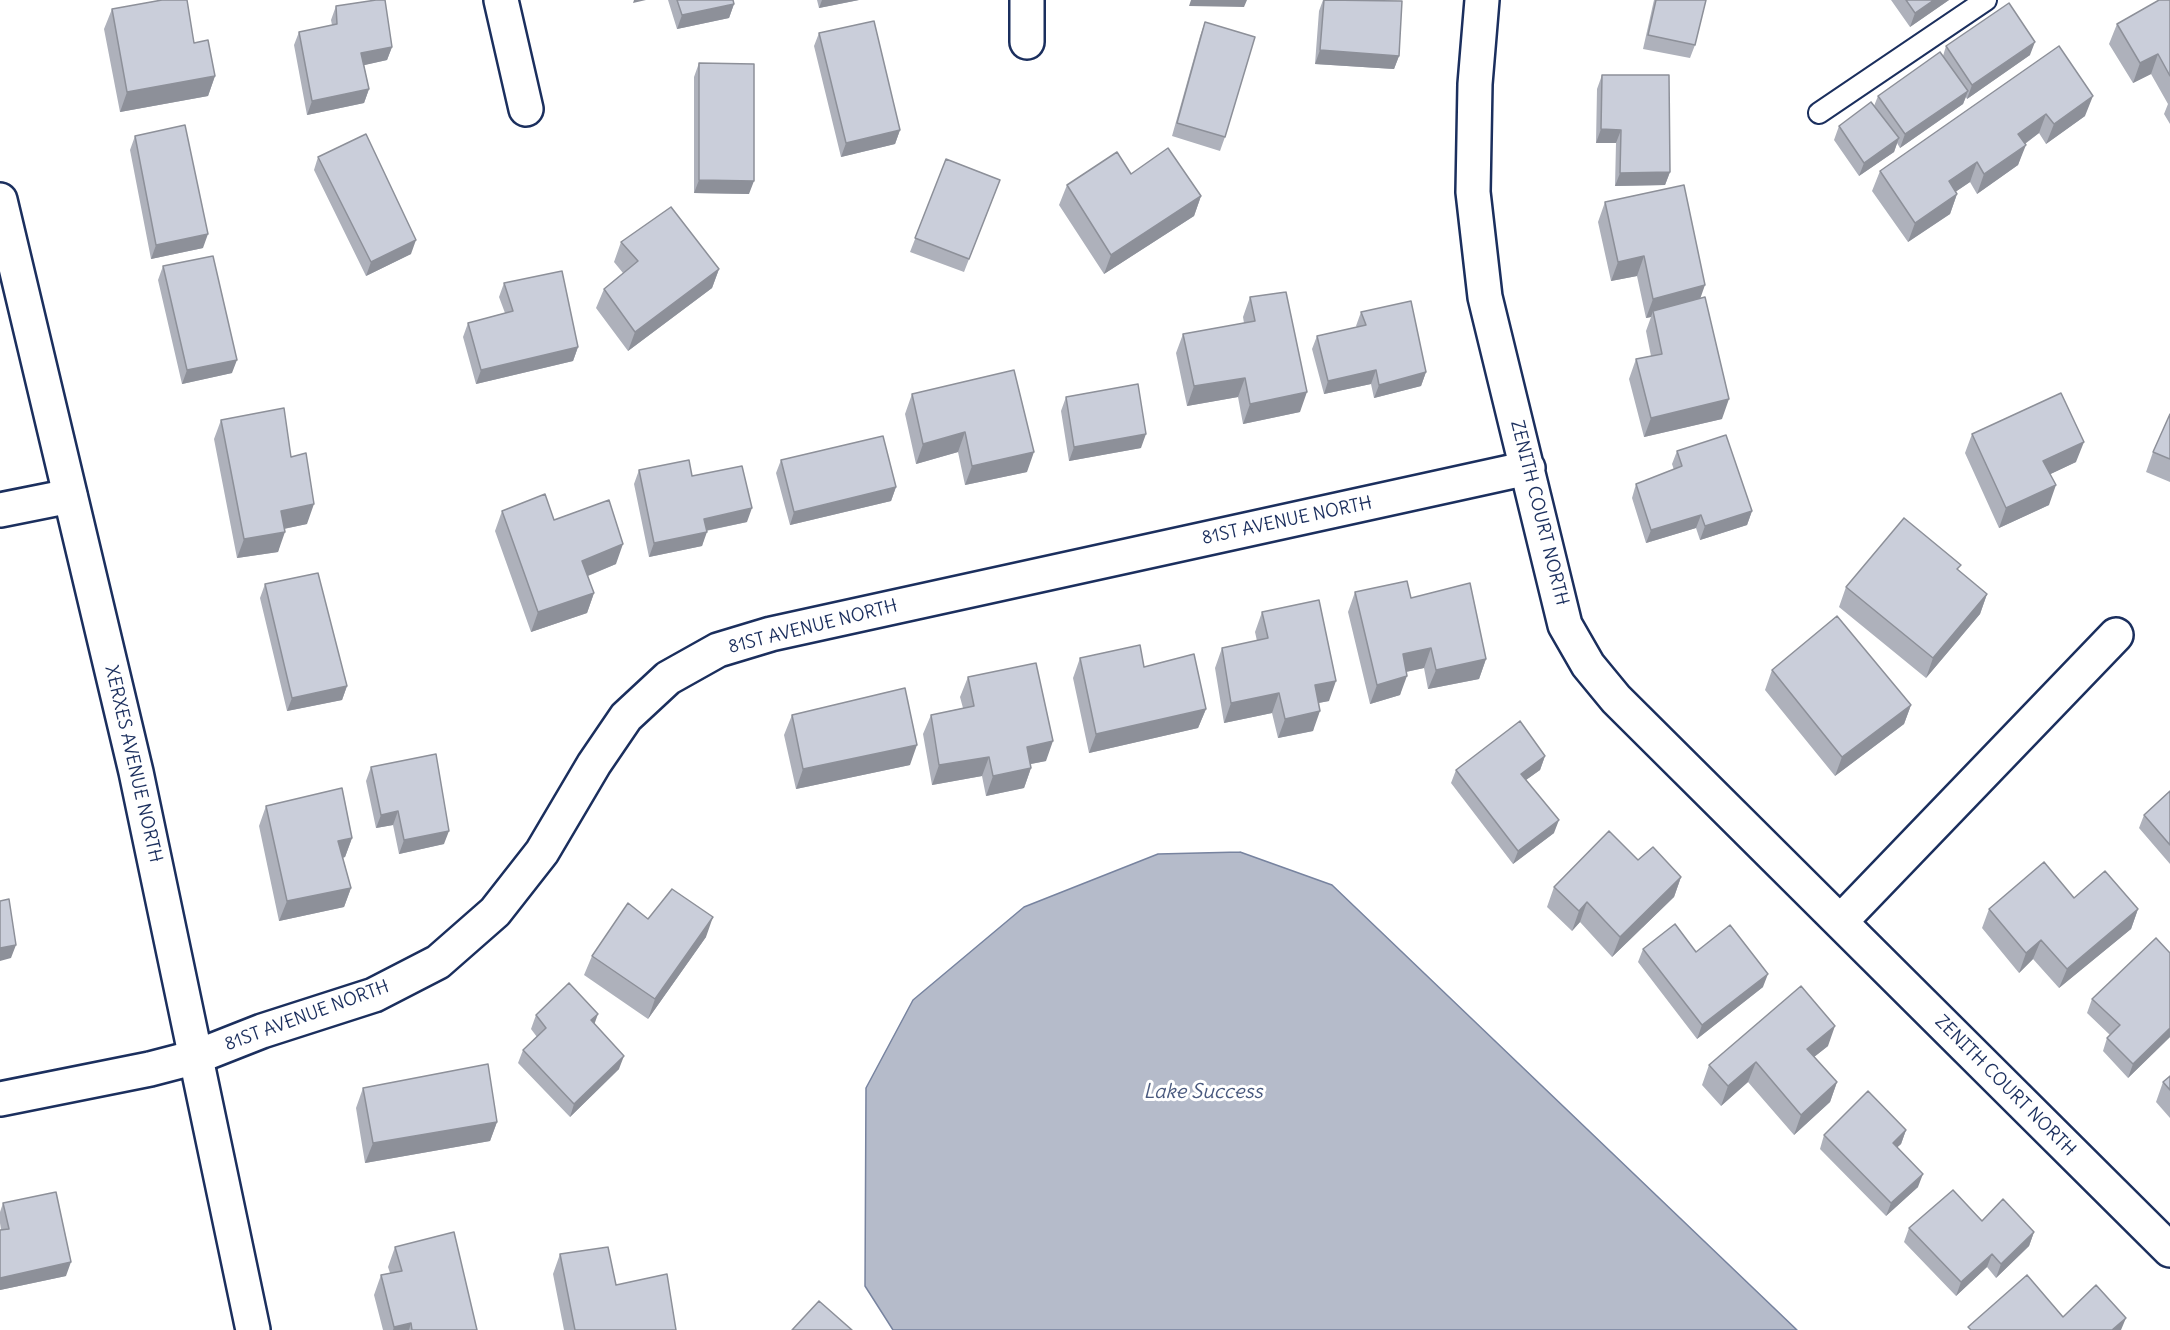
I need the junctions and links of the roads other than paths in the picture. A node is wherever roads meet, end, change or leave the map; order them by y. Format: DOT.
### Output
graph roads {
  1 [pos="501,0"];
  2 [pos="1027,0"];
  3 [pos="1482,0"];
  4 [pos="1986,0"];
  5 [pos="1027,42"];
  6 [pos="526,109"];
  7 [pos="1819,113"];
  8 [pos="0,200"];
  9 [pos="1528,468"];
  10 [pos="70,496"];
  11 [pos="0,510"];
  12 [pos="2116,635"];
  13 [pos="1841,921"];
  14 [pos="196,1057"];
  15 [pos="0,1099"];
  16 [pos="2170,1250"];
  17 [pos="253,1330"];
  1 -- 6 [label="street"];
  2 -- 5 [label="street"];
  3 -- 9 [label="street, ZENITH COURT NORTH"];
  4 -- 7 [label="lane"];
  8 -- 10 [label="street, XERXES AVENUE NORTH"];
  9 -- 13 [label="street, ZENITH COURT NORTH"];
  9 -- 14 [label="street, 81ST AVENUE NORTH"];
  10 -- 11 [label="street"];
  10 -- 14 [label="street, XERXES AVENUE NORTH"];
  12 -- 13 [label="street"];
  13 -- 16 [label="street, ZENITH COURT NORTH"];
  14 -- 15 [label="street, 81ST AVENUE NORTH"];
  14 -- 17 [label="street, XERXES AVENUE NORTH"];
}
